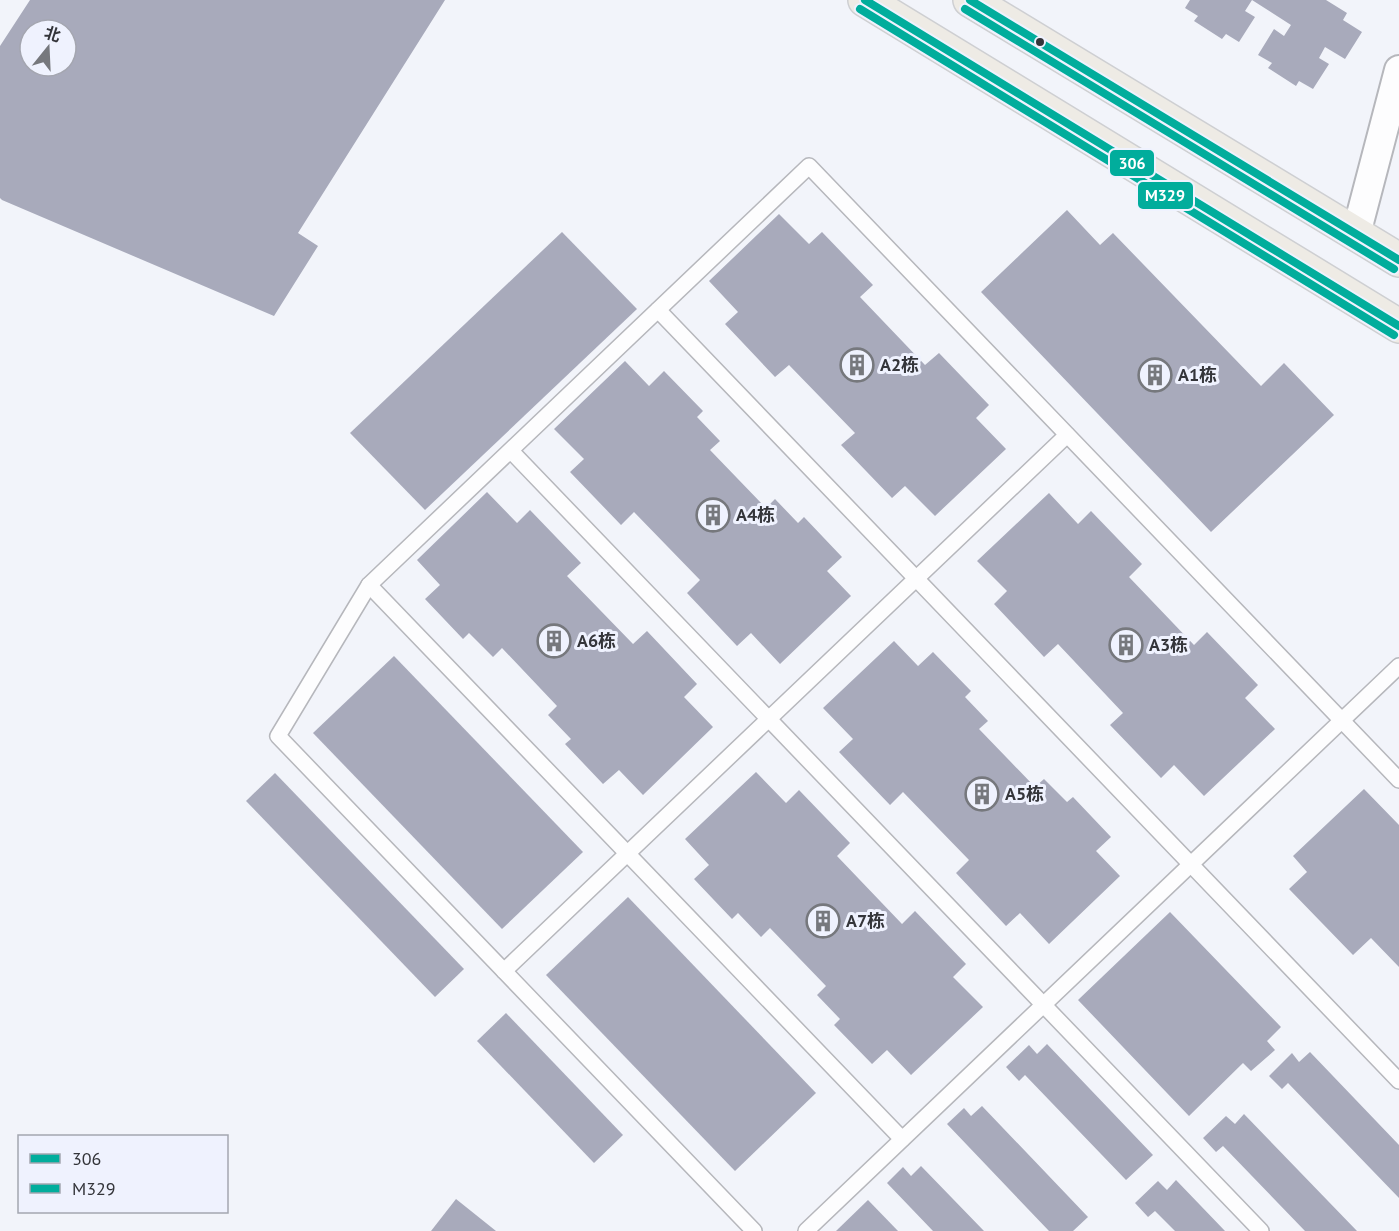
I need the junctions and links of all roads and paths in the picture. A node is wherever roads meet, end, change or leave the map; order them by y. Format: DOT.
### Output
graph roads {
  1 [pos="865,0"];
  2 [pos="970,0"];
  3 [pos="1399,69"];
  4 [pos="1356,234"];
  5 [pos="1399,260"];
  6 [pos="658,310"];
  7 [pos="1399,326"];
  8 [pos="1067,435"];
  9 [pos="511,451"];
  10 [pos="916,579"];
  11 [pos="369,585"];
  12 [pos="1399,666"];
  13 [pos="769,718"];
  14 [pos="1342,721"];
  15 [pos="1399,780"];
  16 [pos="627,854"];
  17 [pos="1191,865"];
  18 [pos="504,971"];
  19 [pos="1044,1005"];
  20 [pos="1399,1081"];
  21 [pos="902,1139"];
  22 [pos="754,1231"];
  23 [pos="806,1231"];
  24 [pos="1261,1231"];
  1 -- 7 [label="main road"];
  2 -- 4 [label="main road"];
  3 -- 4 [label="street"];
  4 -- 5 [label="main road"];
  6 -- 8 [label="lane"];
  6 -- 9 [label="lane"];
  6 -- 10 [label="lane"];
  8 -- 10 [label="lane"];
  8 -- 14 [label="lane"];
  9 -- 11 [label="lane"];
  9 -- 13 [label="lane"];
  10 -- 13 [label="lane"];
  10 -- 17 [label="lane"];
  11 -- 16 [label="lane"];
  11 -- 18 [label="lane"];
  12 -- 14 [label="lane"];
  13 -- 16 [label="lane"];
  13 -- 19 [label="lane"];
  14 -- 15 [label="lane"];
  14 -- 17 [label="lane"];
  16 -- 18 [label="lane"];
  16 -- 21 [label="lane"];
  17 -- 19 [label="lane"];
  17 -- 20 [label="lane"];
  18 -- 22 [label="lane"];
  19 -- 21 [label="lane"];
  19 -- 24 [label="lane"];
  21 -- 23 [label="lane"];
}
